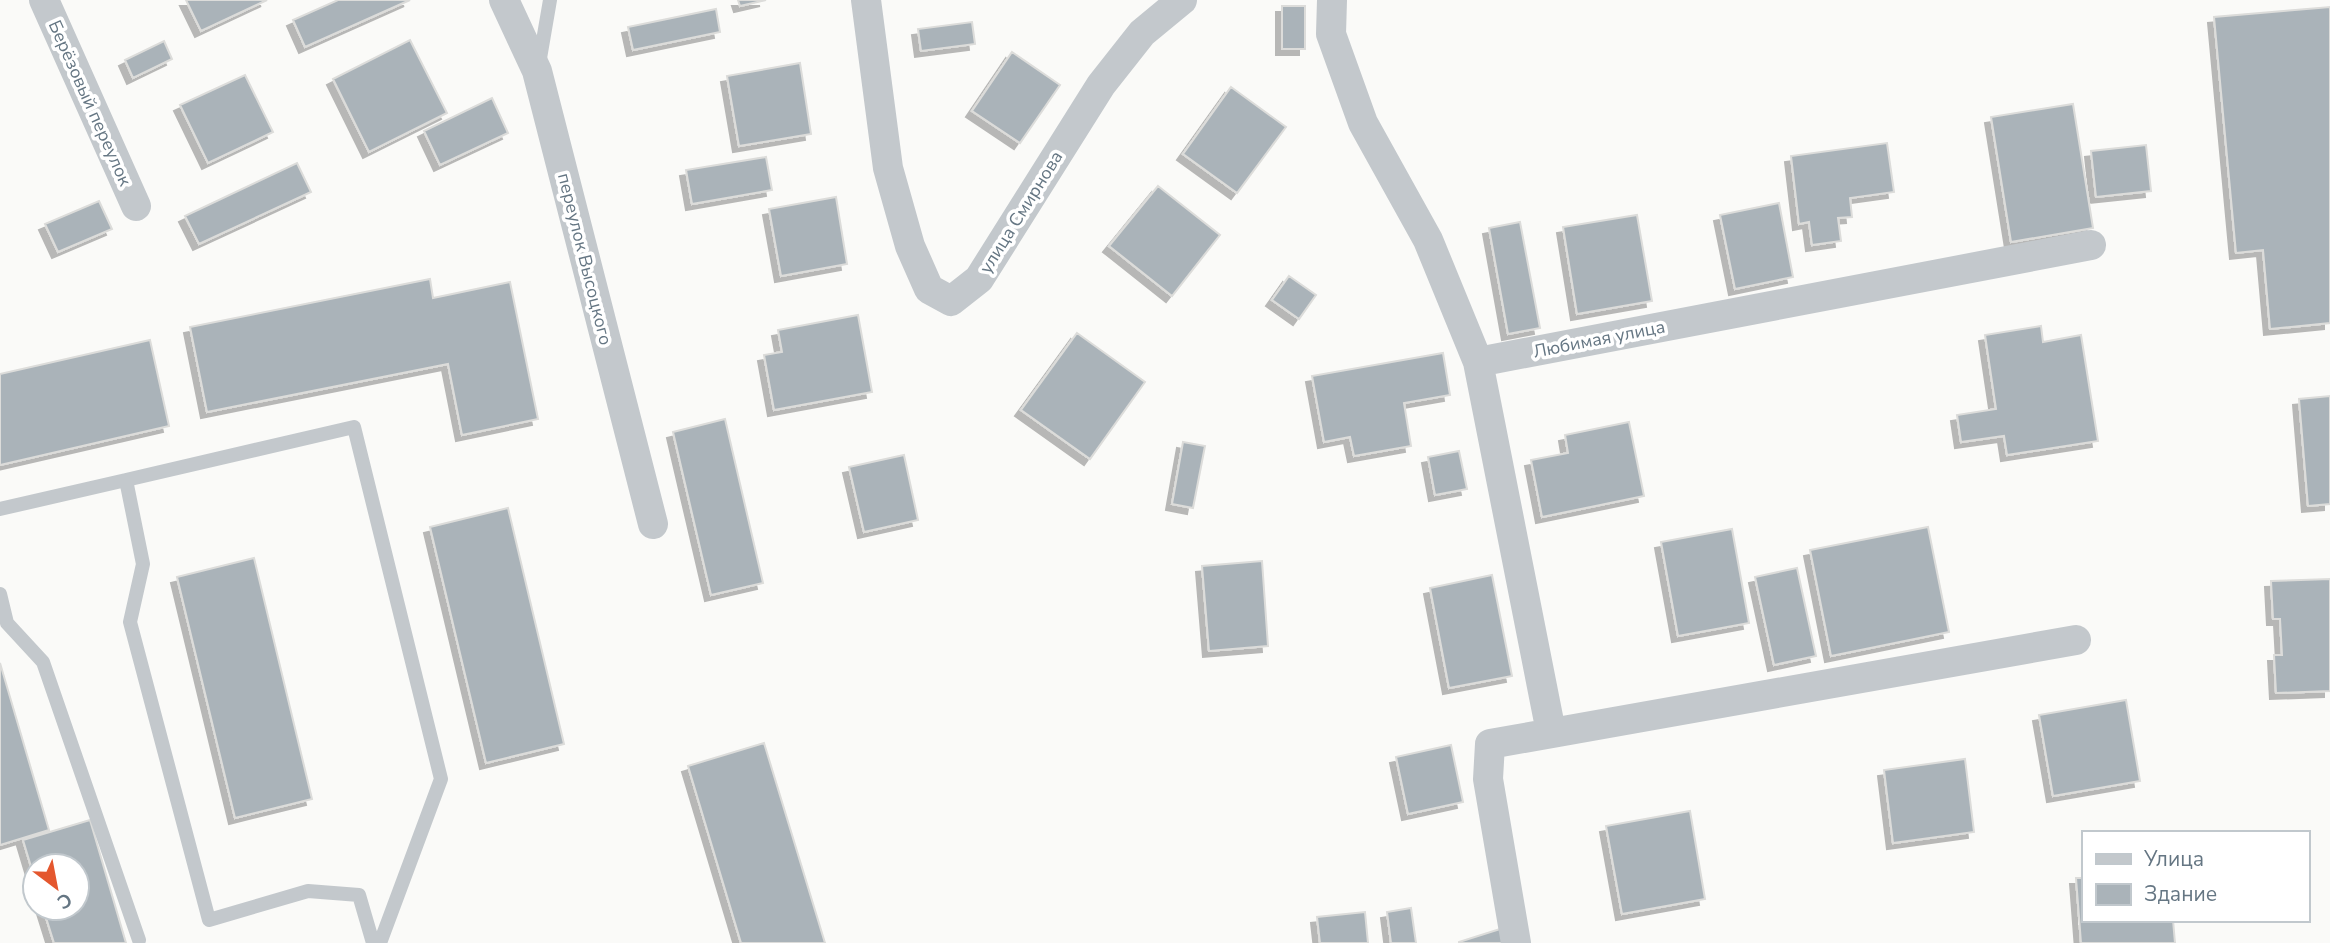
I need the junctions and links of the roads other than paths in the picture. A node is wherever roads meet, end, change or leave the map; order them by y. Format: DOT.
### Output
graph roads {
  1 [pos="44,0"];
  2 [pos="504,0"];
  3 [pos="550,0"];
  4 [pos="866,0"];
  5 [pos="1182,0"];
  6 [pos="1332,0"];
  7 [pos="537,71"];
  8 [pos="136,206"];
  9 [pos="2091,245"];
  10 [pos="1478,362"];
  11 [pos="126,480"];
  12 [pos="0,509"];
  13 [pos="653,524"];
  14 [pos="0,594"];
  15 [pos="2076,640"];
  16 [pos="1551,732"];
  17 [pos="139,940"];
  18 [pos="373,943"];
  19 [pos="380,943"];
  20 [pos="1516,943"];
  1 -- 8 [label="street, Берёзовый переулок"];
  2 -- 7 [label="street, переулок Высоцкого"];
  3 -- 7 [label="lane"];
  4 -- 5 [label="street, улица Смирнова"];
  6 -- 10 [label="street"];
  7 -- 13 [label="street, переулок Высоцкого"];
  9 -- 10 [label="street, Любимая улица"];
  10 -- 16 [label="street"];
  11 -- 12 [label="lane"];
  11 -- 18 [label="lane"];
  11 -- 19 [label="lane"];
  14 -- 17 [label="lane"];
  15 -- 16 [label="street"];
  16 -- 20 [label="street"];
}
